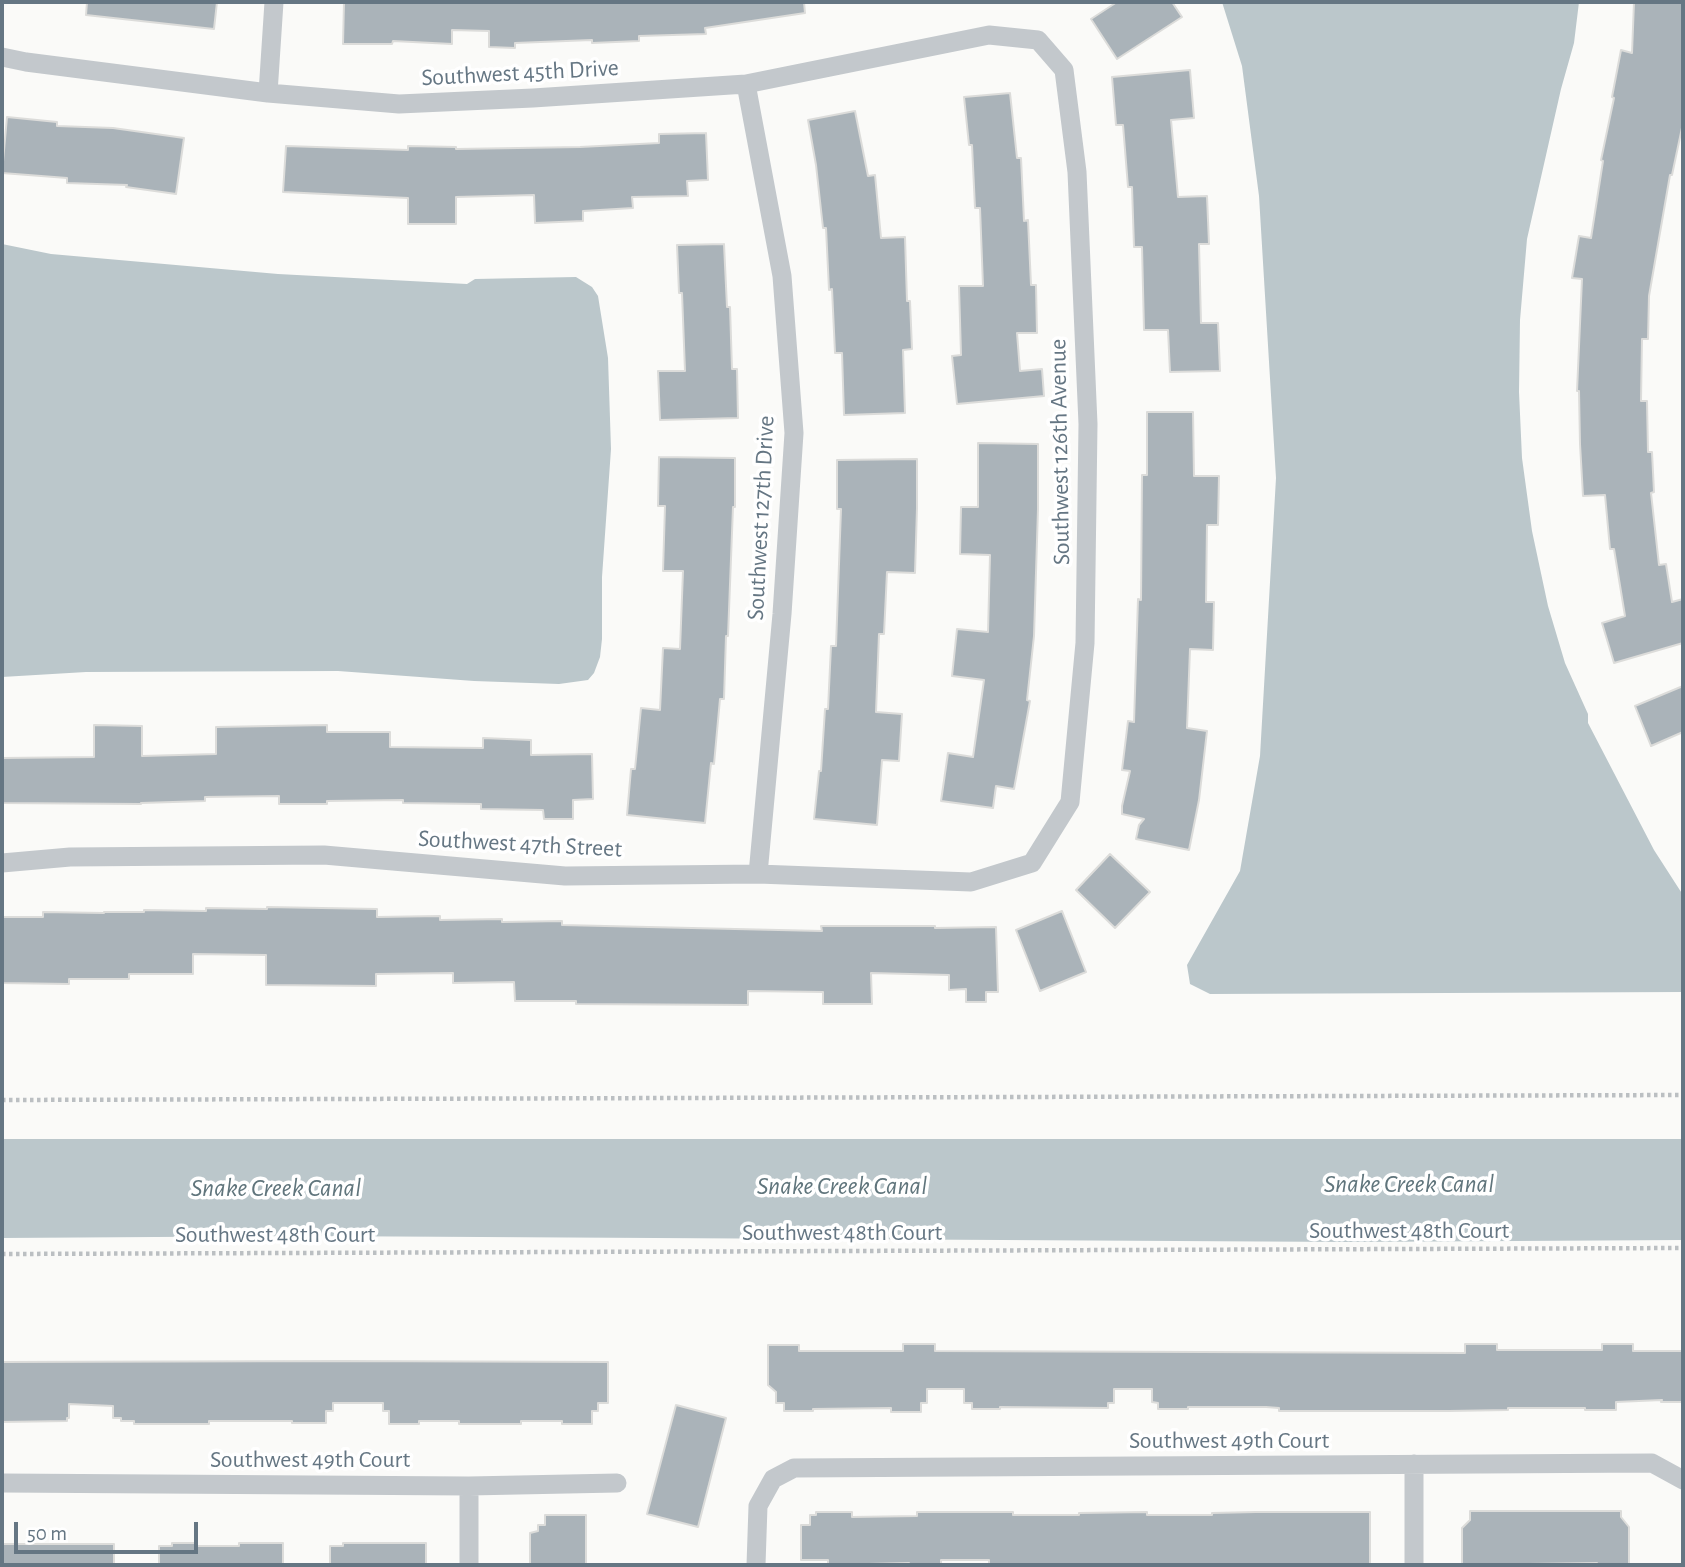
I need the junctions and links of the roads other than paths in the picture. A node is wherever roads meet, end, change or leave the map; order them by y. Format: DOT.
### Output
graph roads {
  1 [pos="274,2"];
  2 [pos="1038,40"];
  3 [pos="2,57"];
  4 [pos="746,84"];
  5 [pos="268,93"];
  6 [pos="2,863"];
  7 [pos="1032,863"];
  8 [pos="758,874"];
  9 [pos="1414,1464"];
  10 [pos="1683,1480"];
  11 [pos="2,1483"];
  12 [pos="617,1483"];
  13 [pos="469,1486"];
  14 [pos="469,1565"];
  15 [pos="756,1565"];
  16 [pos="1414,1565"];
  1 -- 5 [label="street"];
  2 -- 4 [label="street, Southwest 45th Drive"];
  2 -- 7 [label="street, Southwest 126th Avenue"];
  3 -- 5 [label="street, Southwest 45th Drive"];
  4 -- 5 [label="street, Southwest 45th Drive"];
  4 -- 8 [label="street, Southwest 127th Drive"];
  6 -- 8 [label="street, Southwest 47th Street"];
  7 -- 8 [label="street, Southwest 47th Street"];
  9 -- 10 [label="street, Southwest 49th Court"];
  9 -- 15 [label="street, Southwest 49th Court"];
  9 -- 16 [label="street"];
  11 -- 13 [label="street, Southwest 49th Court"];
  12 -- 13 [label="street, Southwest 49th Court"];
  13 -- 14 [label="street"];
}
